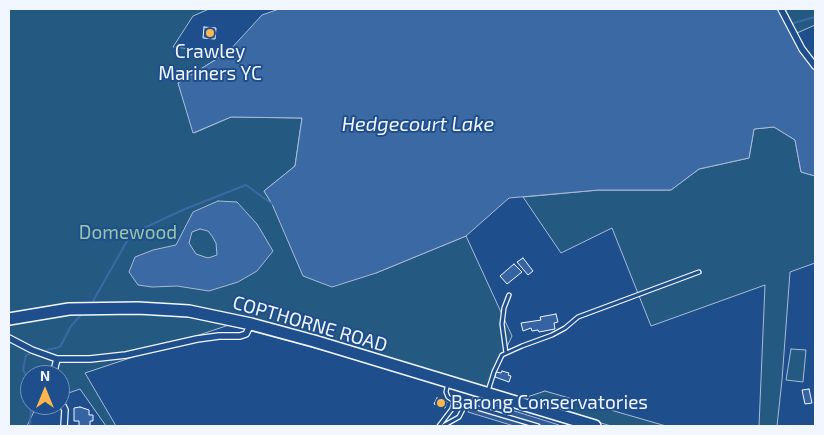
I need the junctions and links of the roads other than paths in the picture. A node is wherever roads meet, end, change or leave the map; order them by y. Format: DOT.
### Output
graph roads {
  1 [pos="781,9"];
  2 [pos="815,66"];
  3 [pos="699,272"];
  4 [pos="509,295"];
  5 [pos="9,319"];
  6 [pos="251,324"];
  7 [pos="9,338"];
  8 [pos="506,353"];
  9 [pos="57,359"];
  10 [pos="56,365"];
  11 [pos="448,382"];
  12 [pos="488,394"];
  13 [pos="454,401"];
  14 [pos="465,405"];
  15 [pos="439,426"];
  16 [pos="443,426"];
  17 [pos="538,426"];
  18 [pos="595,426"];
  1 -- 2 [label="street"];
  3 -- 8 [label="lane"];
  4 -- 8 [label="lane"];
  5 -- 6 [label="highway, COPTHORNE ROAD"];
  6 -- 9 [label="street"];
  6 -- 11 [label="highway, COPTHORNE ROAD"];
  7 -- 9 [label="street"];
  8 -- 12 [label="lane"];
  9 -- 10 [label="street"];
  11 -- 12 [label="highway, COPTHORNE ROAD"];
  11 -- 13 [label="lane"];
  12 -- 18 [label="highway, COPTHORNE ROAD"];
  13 -- 14 [label="lane"];
  13 -- 15 [label="lane"];
  14 -- 16 [label="lane"];
  14 -- 17 [label="lane"];
}
